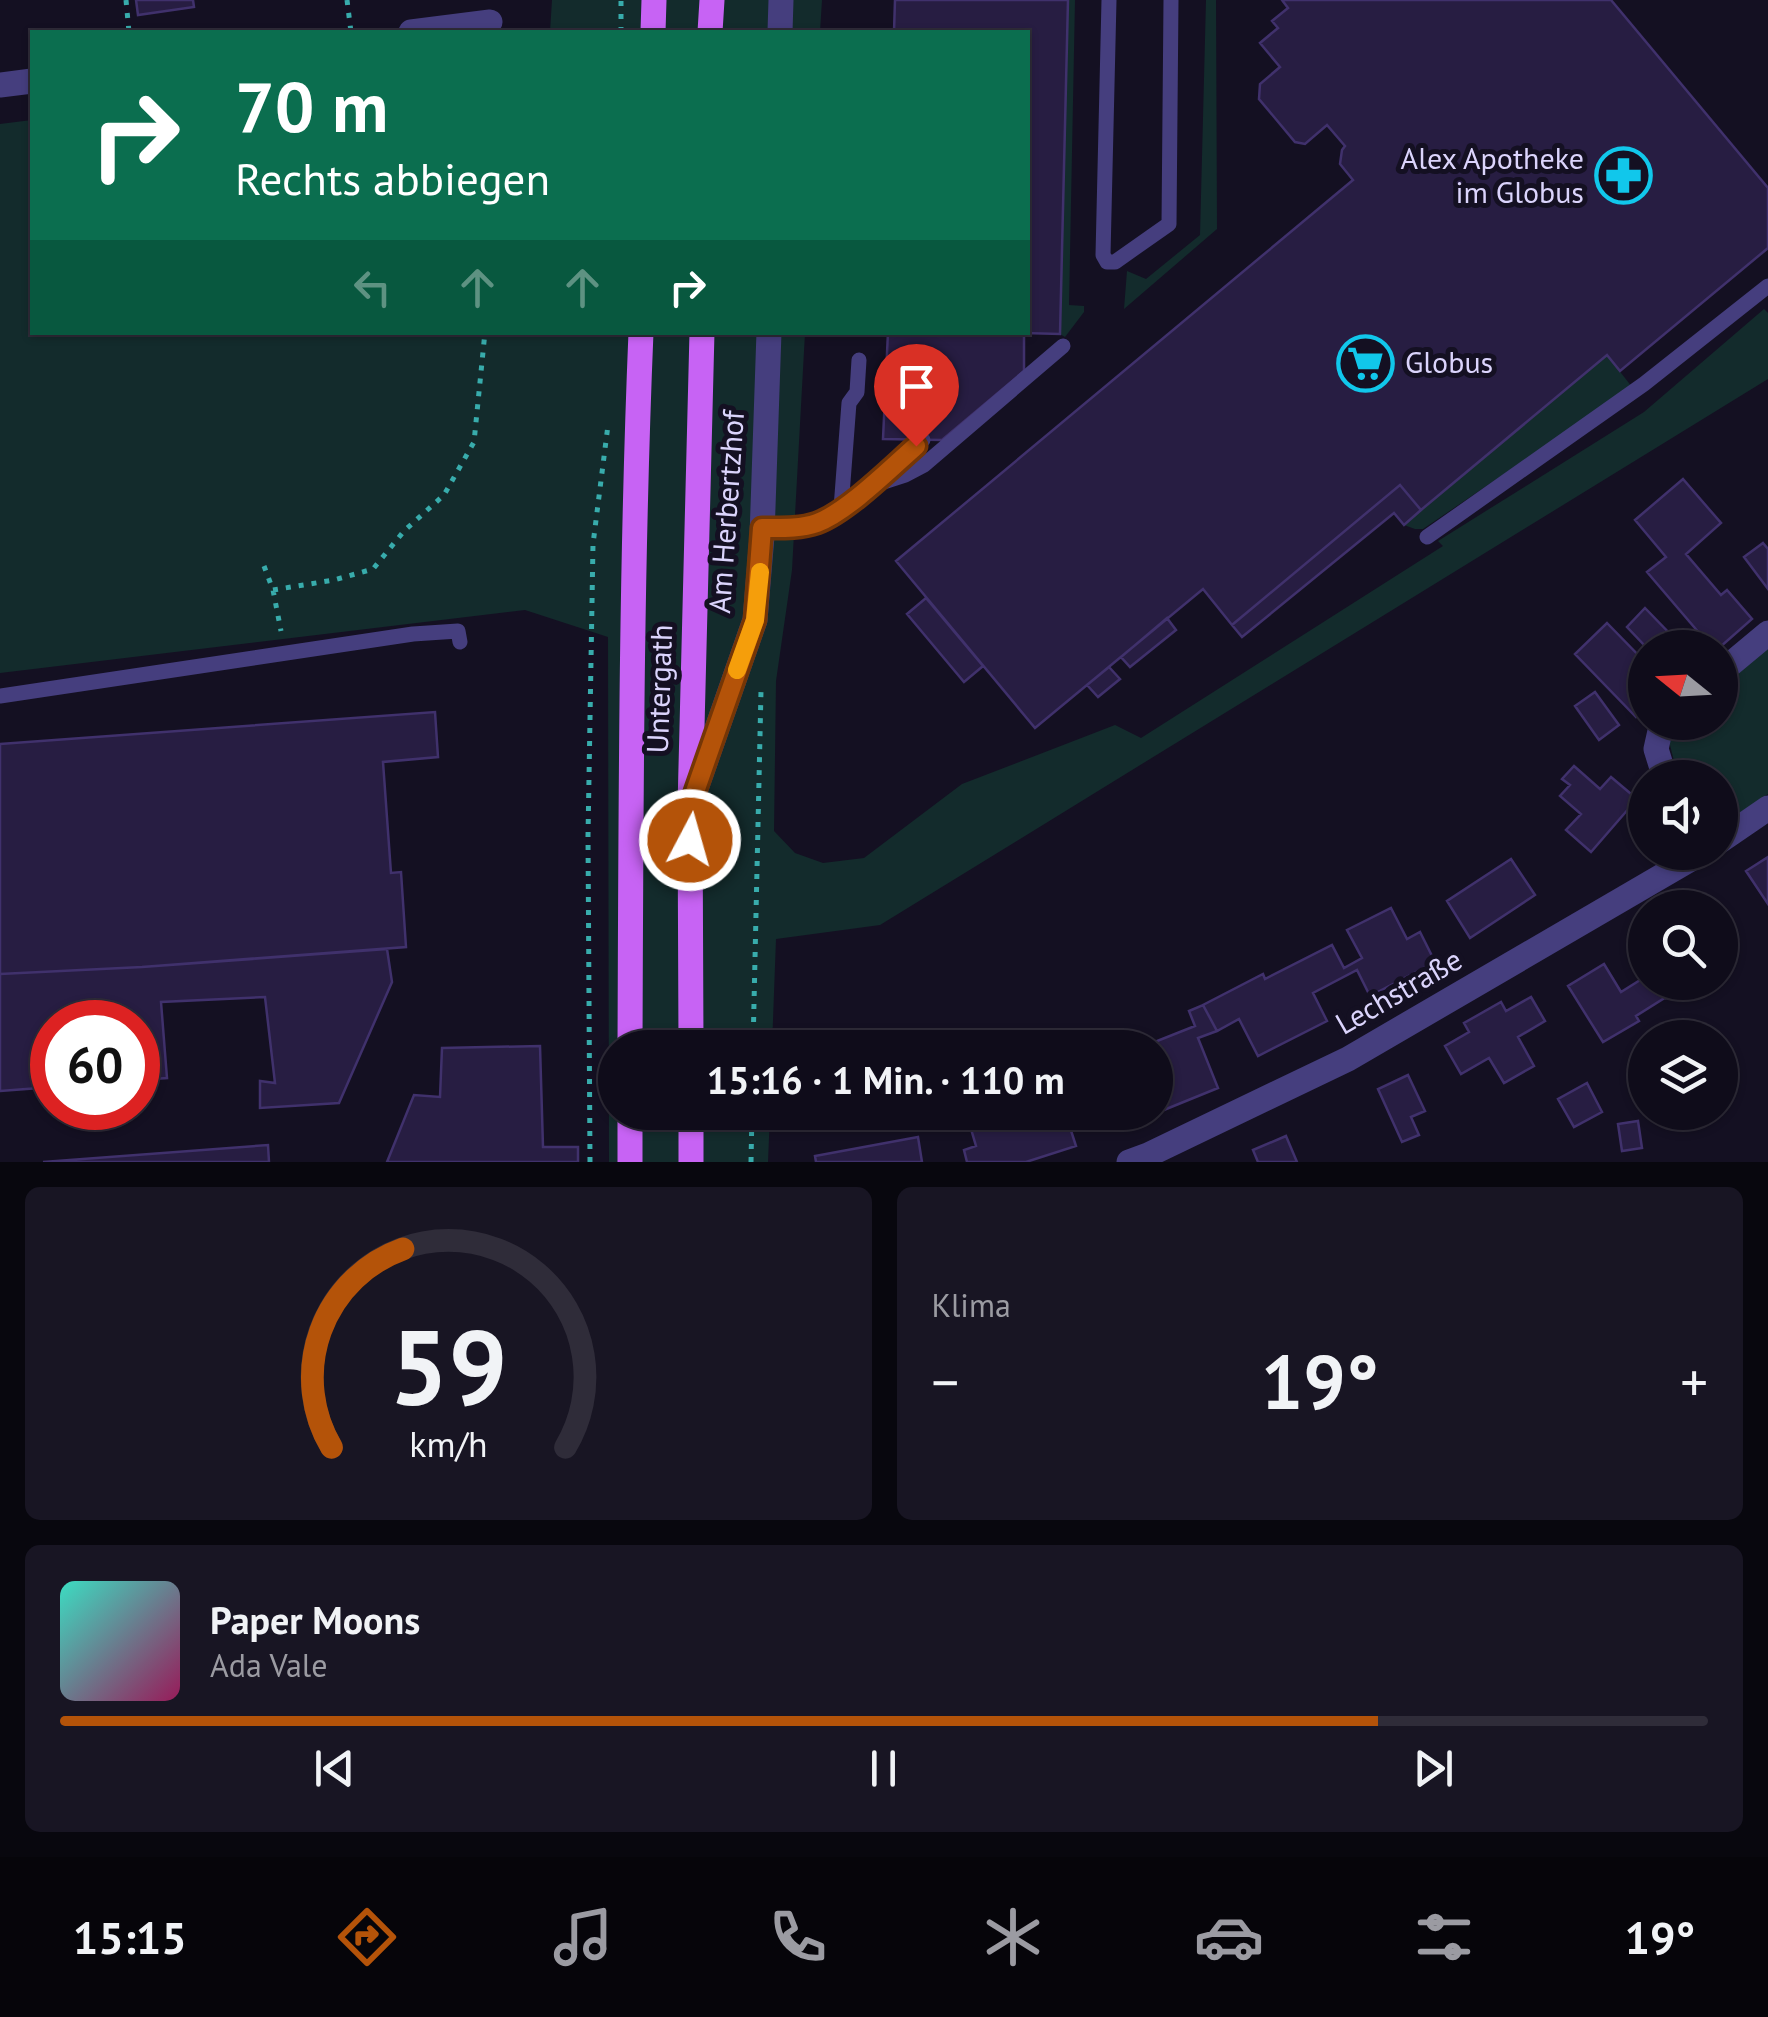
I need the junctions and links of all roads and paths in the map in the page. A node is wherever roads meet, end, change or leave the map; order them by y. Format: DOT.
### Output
graph roads {
  1 [pos="126,0"];
  2 [pos="346,0"];
  3 [pos="621,0"];
  4 [pos="654,0"];
  5 [pos="712,0"];
  6 [pos="781,0"];
  7 [pos="1110,0"];
  8 [pos="1171,0"];
  9 [pos="490,22"];
  10 [pos="129,30"];
  11 [pos="352,30"];
  12 [pos="426,30"];
  13 [pos="621,30"];
  14 [pos="653,30"];
  15 [pos="710,30"];
  16 [pos="780,30"];
  17 [pos="30,81"];
  18 [pos="0,85"];
  19 [pos="1768,286"];
  20 [pos="485,335"];
  21 [pos="641,335"];
  22 [pos="702,335"];
  23 [pos="770,335"];
  24 [pos="1063,346"];
  25 [pos="860,360"];
  26 [pos="608,419"];
  27 [pos="923,440"];
  28 [pos="871,486"];
  29 [pos="841,508"];
  30 [pos="762,528"];
  31 [pos="1427,537"];
  32 [pos="264,566"];
  33 [pos="273,590"];
  34 [pos="1768,633"];
  35 [pos="460,642"];
  36 [pos="284,654"];
  37 [pos="1738,659"];
  38 [pos="762,679"];
  39 [pos="0,696"];
  40 [pos="690,806"];
  41 [pos="1768,808"];
  42 [pos="1738,829"];
  43 [pos="1669,870"];
  44 [pos="630,1030"];
  45 [pos="691,1030"];
  46 [pos="753,1030"];
  47 [pos="630,1130"];
  48 [pos="692,1130"];
  49 [pos="752,1130"];
  50 [pos="590,1162"];
  51 [pos="630,1162"];
  52 [pos="692,1162"];
  53 [pos="751,1162"];
  54 [pos="1129,1162"];
  1 -- 10 [label="path"];
  2 -- 11 [label="path"];
  3 -- 13 [label="path"];
  4 -- 14 [label="main road"];
  5 -- 15 [label="main road"];
  6 -- 16 [label="street"];
  7 -- 8 [label="lane"];
  9 -- 12 [label="street"];
  17 -- 18 [label="street"];
  19 -- 31 [label="lane"];
  20 -- 33 [label="path"];
  21 -- 44 [label="main road, Untergath"];
  22 -- 40 [label="main road, Untergath"];
  23 -- 30 [label="street, Am Herbertzhof"];
  24 -- 28 [label="lane"];
  25 -- 29 [label="lane"];
  26 -- 50 [label="path"];
  27 -- 28 [label="lane"];
  28 -- 29 [label="lane"];
  29 -- 30 [label="lane"];
  30 -- 40 [label="street, Am Herbertzhof"];
  32 -- 33 [label="path"];
  33 -- 36 [label="path"];
  34 -- 37 [label="street"];
  35 -- 36 [label="lane"];
  36 -- 39 [label="lane"];
  38 -- 46 [label="path"];
  40 -- 45 [label="main road, Untergath"];
  41 -- 42 [label="street"];
  43 -- 54 [label="street, Lechstraße"];
  47 -- 51 [label="main road"];
  48 -- 52 [label="main road"];
  49 -- 53 [label="path"];
}
